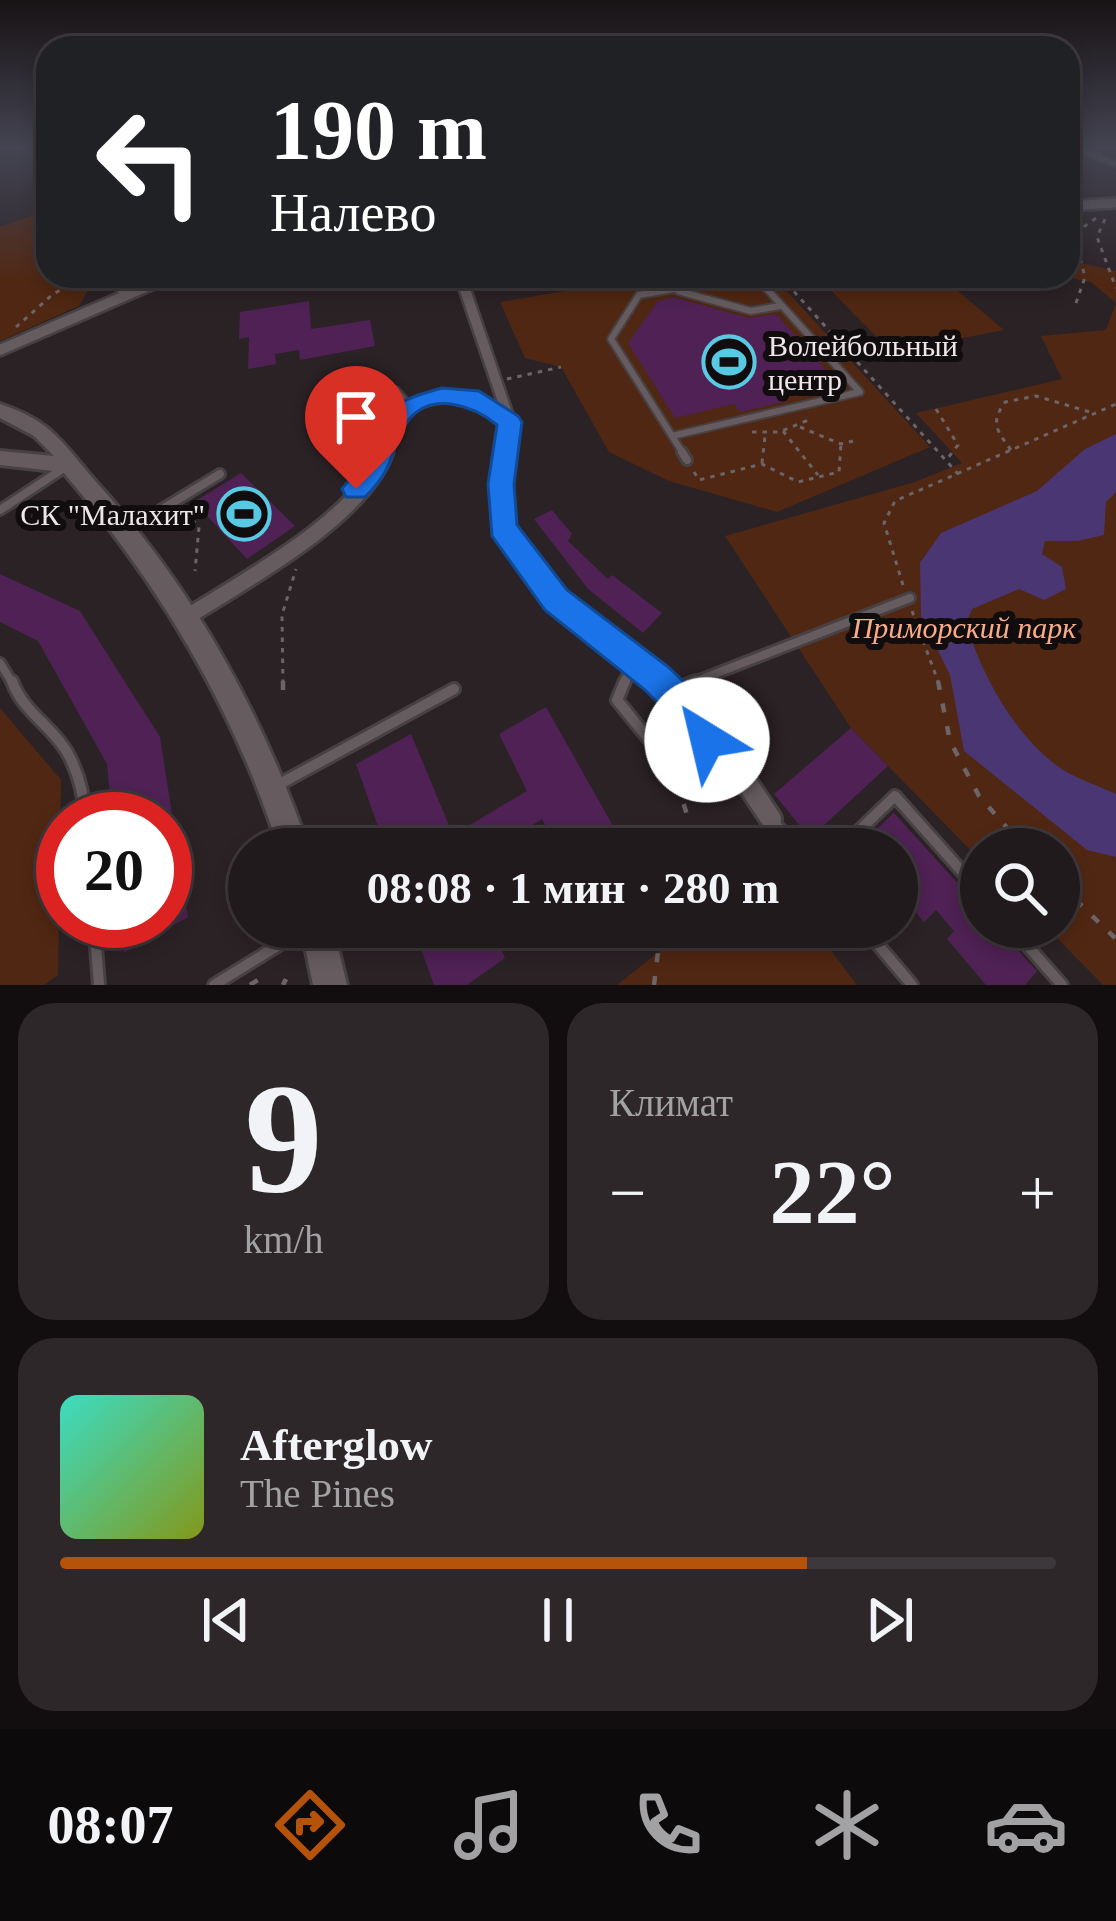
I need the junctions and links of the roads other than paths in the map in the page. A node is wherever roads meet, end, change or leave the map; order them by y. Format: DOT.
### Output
graph roads {
  1 [pos="1116,203"];
  2 [pos="1080,208"];
  3 [pos="122,288"];
  4 [pos="144,288"];
  5 [pos="465,288"];
  6 [pos="679,288"];
  7 [pos="766,288"];
  8 [pos="673,289"];
  9 [pos="128,295"];
  10 [pos="782,305"];
  11 [pos="0,350"];
  12 [pos="396,390"];
  13 [pos="410,406"];
  14 [pos="6,413"];
  15 [pos="510,422"];
  16 [pos="672,436"];
  17 [pos="0,437"];
  18 [pos="0,458"];
  19 [pos="687,460"];
  20 [pos="69,465"];
  21 [pos="220,474"];
  22 [pos="0,510"];
  23 [pos="124,532"];
  24 [pos="909,598"];
  25 [pos="187,617"];
  26 [pos="634,659"];
  27 [pos="0,663"];
  28 [pos="454,689"];
  29 [pos="670,692"];
  30 [pos="714,734"];
  31 [pos="276,787"];
  32 [pos="83,792"];
  33 [pos="771,819"];
  34 [pos="288,828"];
  35 [pos="779,828"];
  36 [pos="862,828"];
  37 [pos="960,869"];
  38 [pos="96,948"];
  39 [pos="274,948"];
  40 [pos="322,948"];
  41 [pos="881,948"];
  42 [pos="1029,948"];
  43 [pos="99,985"];
  44 [pos="214,985"];
  45 [pos="330,985"];
  46 [pos="912,985"];
  47 [pos="1062,985"];
  1 -- 2 [label="street"];
  3 -- 9 [label="street"];
  4 -- 9 [label="street"];
  5 -- 15 [label="street"];
  6 -- 8 [label="lane"];
  7 -- 10 [label="lane"];
  8 -- 10 [label="lane"];
  8 -- 16 [label="lane"];
  9 -- 11 [label="street"];
  10 -- 16 [label="lane"];
  12 -- 13 [label="lane"];
  13 -- 15 [label="street"];
  13 -- 25 [label="street"];
  14 -- 17 [label="main road"];
  14 -- 20 [label="main road"];
  15 -- 26 [label="street"];
  16 -- 19 [label="lane"];
  18 -- 20 [label="main road"];
  20 -- 22 [label="lane"];
  20 -- 23 [label="main road"];
  21 -- 23 [label="lane"];
  23 -- 25 [label="main road"];
  24 -- 29 [label="lane"];
  25 -- 31 [label="main road"];
  26 -- 29 [label="street"];
  26 -- 30 [label="lane"];
  27 -- 32 [label="lane"];
  28 -- 31 [label="lane"];
  29 -- 30 [label="street"];
  30 -- 33 [label="street"];
  31 -- 34 [label="main road"];
  33 -- 35 [label="lane"];
  36 -- 37 [label="lane"];
  38 -- 43 [label="lane"];
  39 -- 44 [label="lane"];
  40 -- 45 [label="main road"];
  41 -- 46 [label="lane"];
  42 -- 47 [label="lane"];
}
